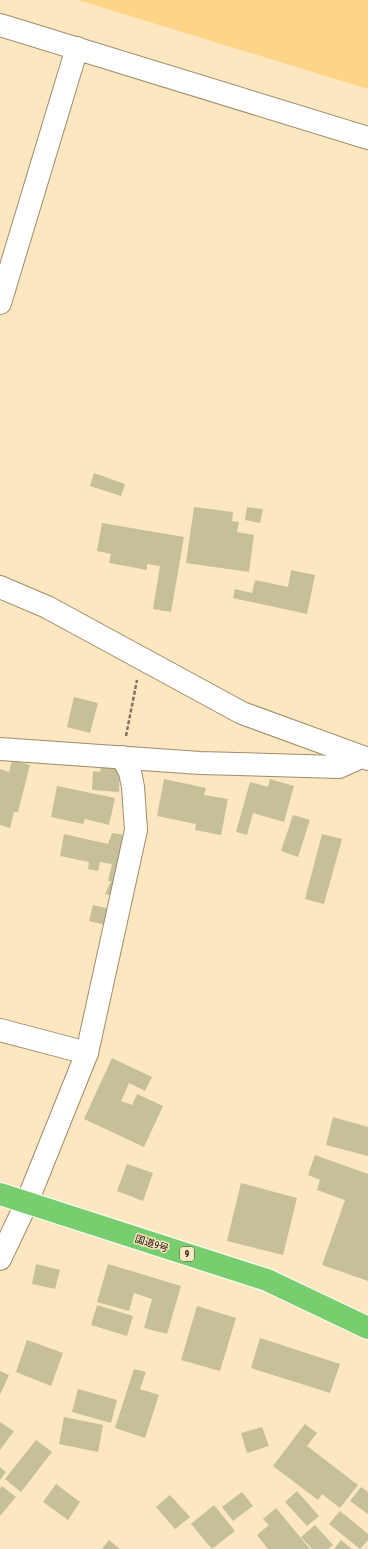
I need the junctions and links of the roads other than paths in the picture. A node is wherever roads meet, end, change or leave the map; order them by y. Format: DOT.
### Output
graph roads {
  1 [pos="0,25"];
  2 [pos="77,48"];
  3 [pos="368,138"];
  4 [pos="0,302"];
  5 [pos="0,587"];
  6 [pos="0,749"];
  7 [pos="122,757"];
  8 [pos="364,758"];
  9 [pos="0,1030"];
  10 [pos="87,1053"];
  11 [pos="0,1194"];
  12 [pos="27,1202"];
  13 [pos="0,1259"];
  14 [pos="368,1328"];
  1 -- 2 [label="street"];
  2 -- 3 [label="street"];
  2 -- 4 [label="street"];
  5 -- 8 [label="street"];
  6 -- 7 [label="street"];
  7 -- 8 [label="street"];
  7 -- 10 [label="street"];
  9 -- 10 [label="street"];
  10 -- 12 [label="street"];
  11 -- 12 [label="highway, 国道9号 / 9"];
  12 -- 13 [label="street"];
  12 -- 14 [label="highway, 国道9号 / 9"];
}
